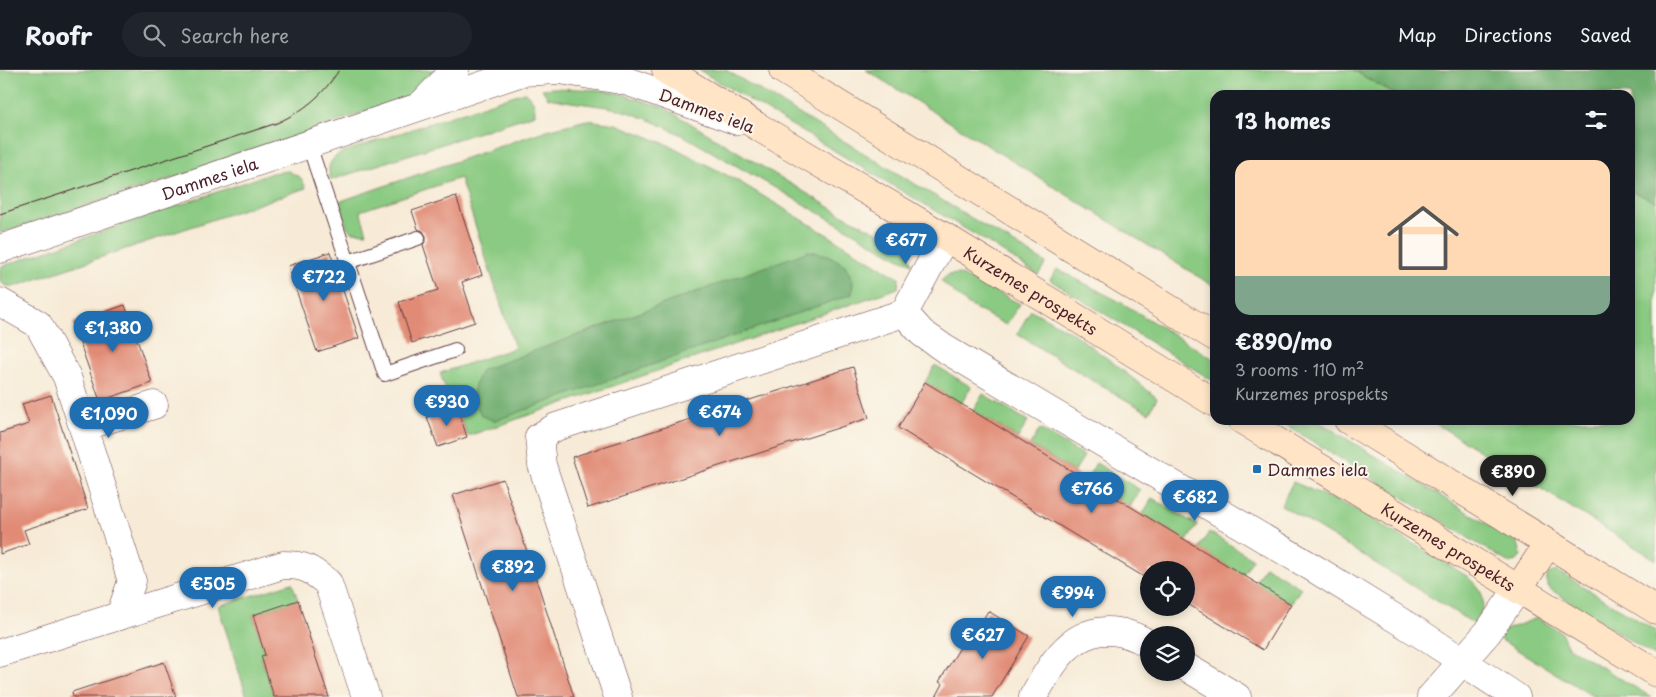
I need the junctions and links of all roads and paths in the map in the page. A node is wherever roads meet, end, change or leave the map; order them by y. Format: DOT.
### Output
graph roads {
  1 [pos="455,70"];
  2 [pos="559,70"];
  3 [pos="666,70"];
  4 [pos="783,70"];
  5 [pos="420,106"];
  6 [pos="766,131"];
  7 [pos="309,145"];
  8 [pos="945,237"];
  9 [pos="418,238"];
  10 [pos="0,249"];
  11 [pos="348,262"];
  12 [pos="0,302"];
  13 [pos="904,313"];
  14 [pos="1210,334"];
  15 [pos="456,350"];
  16 [pos="1210,400"];
  17 [pos="154,405"];
  18 [pos="1250,425"];
  19 [pos="1356,425"];
  20 [pos="83,427"];
  21 [pos="1548,544"];
  22 [pos="1518,589"];
  23 [pos="1656,610"];
  24 [pos="120,616"];
  25 [pos="1140,639"];
  26 [pos="0,653"];
  27 [pos="1462,662"];
  28 [pos="1195,672"];
  29 [pos="1656,673"];
  30 [pos="366,697"];
  31 [pos="618,697"];
  32 [pos="1032,697"];
  33 [pos="1237,697"];
  34 [pos="1431,697"];
  35 [pos="1516,697"];
  1 -- 5 [label="street, Dammes iela"];
  2 -- 5 [label="street, Dammes iela"];
  2 -- 6 [label="street, Dammes iela"];
  3 -- 6 [label="main road, Kurzemes prospekts"];
  4 -- 14 [label="main road"];
  5 -- 7 [label="street, Dammes iela"];
  6 -- 8 [label="main road, Kurzemes prospekts"];
  7 -- 10 [label="street, Dammes iela"];
  7 -- 11 [label="lane"];
  8 -- 13 [label="street"];
  8 -- 16 [label="main road, Kurzemes prospekts"];
  9 -- 11 [label="lane"];
  11 -- 15 [label="lane"];
  12 -- 20 [label="street"];
  13 -- 27 [label="street"];
  13 -- 31 [label="street"];
  17 -- 20 [label="street"];
  18 -- 22 [label="main road, Kurzemes prospekts"];
  19 -- 21 [label="main road"];
  20 -- 24 [label="street"];
  21 -- 22 [label="main road"];
  21 -- 23 [label="main road"];
  22 -- 27 [label="street"];
  22 -- 29 [label="main road, Kurzemes prospekts"];
  24 -- 26 [label="street"];
  24 -- 30 [label="street"];
  25 -- 32 [label="street"];
  27 -- 34 [label="street"];
  27 -- 35 [label="street"];
  28 -- 33 [label="street"];
}
